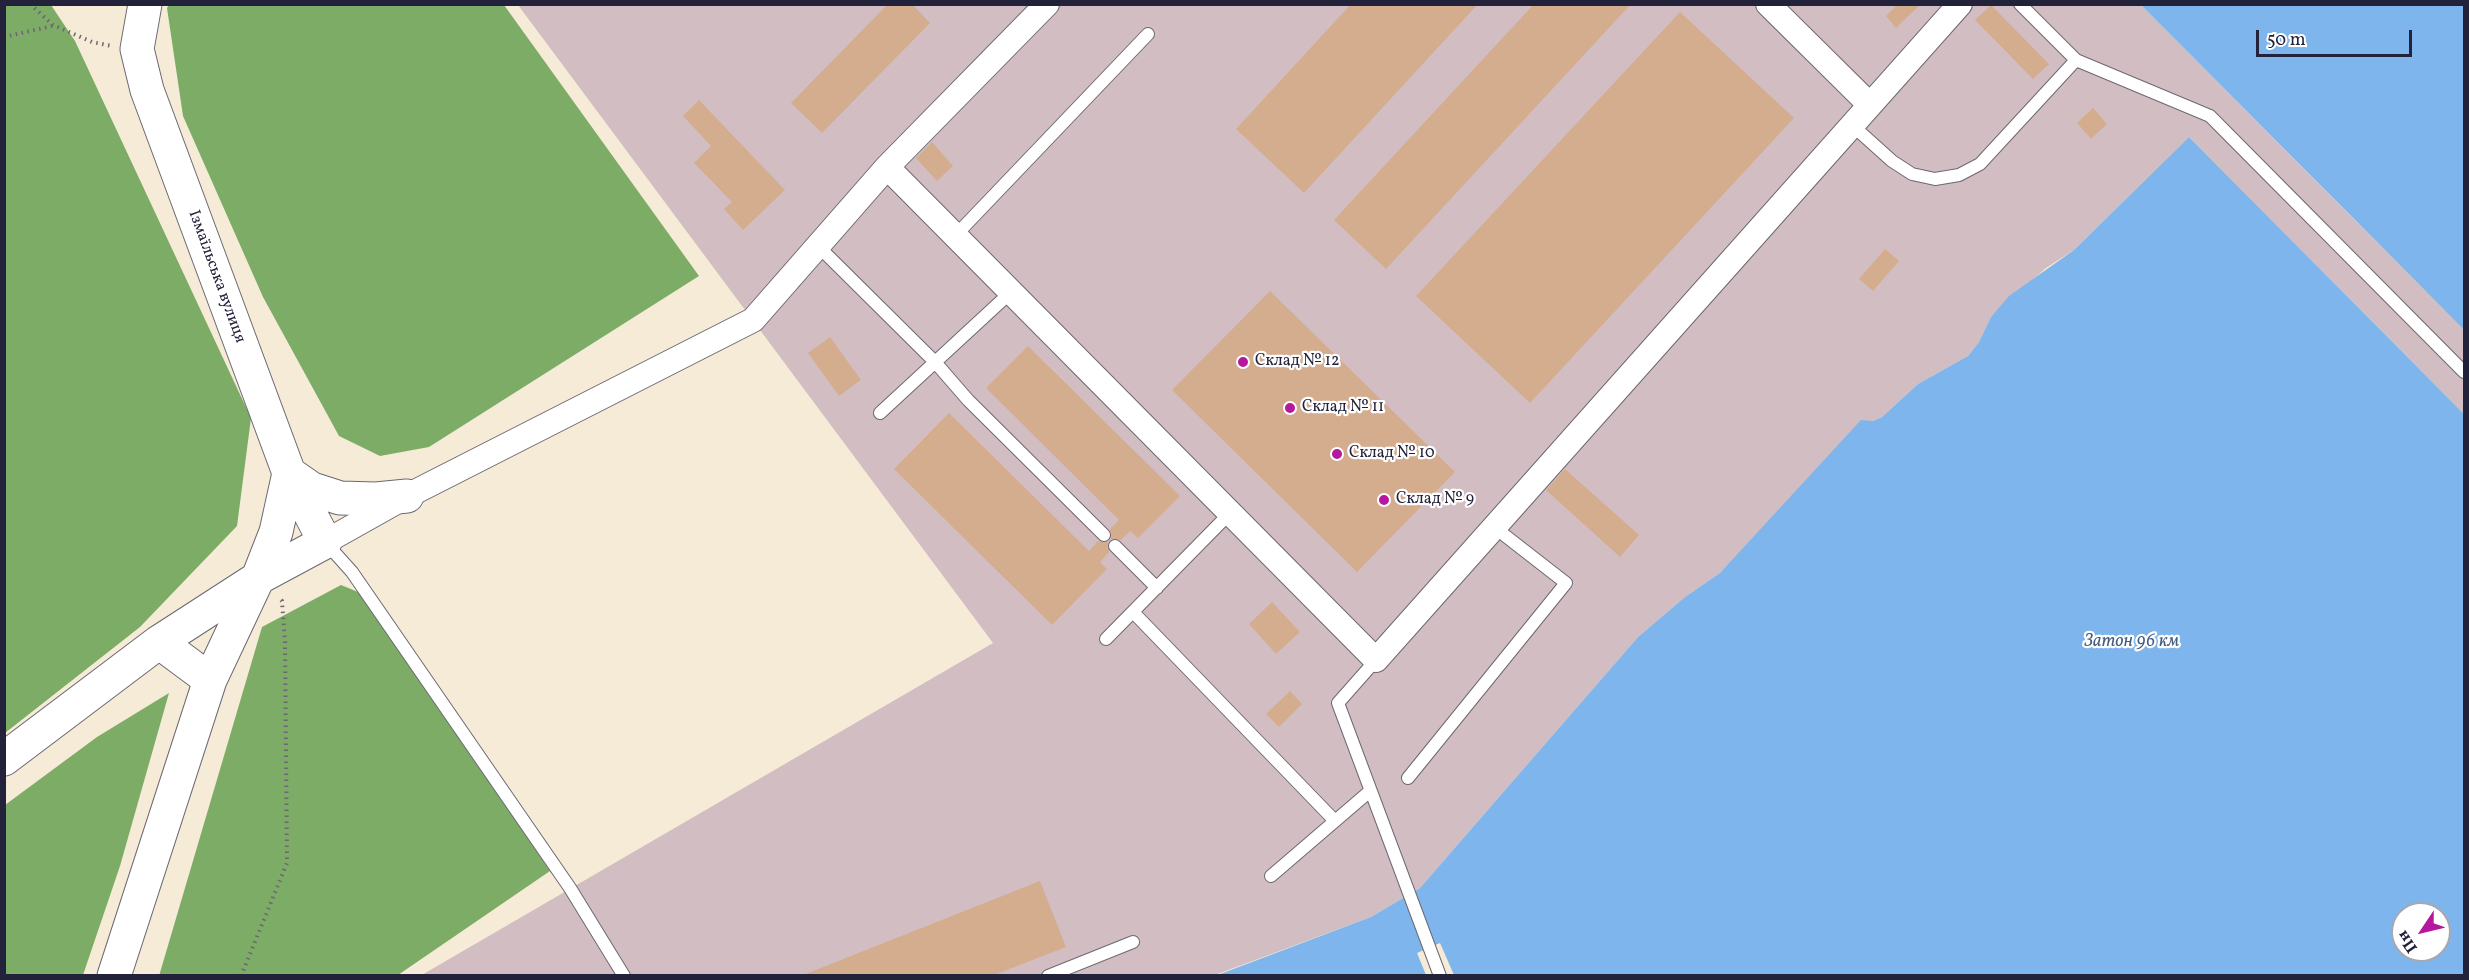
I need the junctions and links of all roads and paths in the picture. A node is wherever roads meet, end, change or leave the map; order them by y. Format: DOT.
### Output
graph roads {
  1 [pos="30,4"];
  2 [pos="145,4"];
  3 [pos="1047,4"];
  4 [pos="1768,4"];
  5 [pos="1960,4"];
  6 [pos="2020,4"];
  7 [pos="53,25"];
  8 [pos="1148,34"];
  9 [pos="4,37"];
  10 [pos="137,49"];
  11 [pos="2076,60"];
  12 [pos="1870,105"];
  13 [pos="1852,126"];
  14 [pos="887,168"];
  15 [pos="955,236"];
  16 [pos="818,246"];
  17 [pos="1011,292"];
  18 [pos="935,362"];
  19 [pos="2464,372"];
  20 [pos="880,413"];
  21 [pos="289,473"];
  22 [pos="407,496"];
  23 [pos="1230,513"];
  24 [pos="1494,527"];
  25 [pos="1104,535"];
  26 [pos="325,542"];
  27 [pos="1115,546"];
  28 [pos="258,578"];
  29 [pos="1157,588"];
  30 [pos="1133,612"];
  31 [pos="1106,639"];
  32 [pos="159,642"];
  33 [pos="1376,660"];
  34 [pos="210,680"];
  35 [pos="4,759"];
  36 [pos="1408,778"];
  37 [pos="1370,791"];
  38 [pos="1335,821"];
  39 [pos="1270,876"];
  40 [pos="1133,942"];
  41 [pos="114,975"];
  42 [pos="241,975"];
  43 [pos="624,975"];
  44 [pos="1048,975"];
  45 [pos="1440,975"];
  1 -- 7 [label="path"];
  2 -- 10 [label="street, Ізмаїльська вулиця"];
  3 -- 14 [label="street"];
  4 -- 12 [label="street"];
  5 -- 12 [label="street"];
  6 -- 11 [label="lane"];
  7 -- 9 [label="path"];
  7 -- 10 [label="path"];
  8 -- 15 [label="lane"];
  10 -- 21 [label="street, Ізмаїльська вулиця"];
  11 -- 13 [label="lane"];
  11 -- 19 [label="lane"];
  12 -- 13 [label="street"];
  13 -- 24 [label="street"];
  14 -- 15 [label="street"];
  14 -- 16 [label="street"];
  15 -- 17 [label="street"];
  16 -- 18 [label="lane"];
  16 -- 22 [label="street"];
  17 -- 18 [label="lane"];
  17 -- 23 [label="street"];
  18 -- 20 [label="lane"];
  18 -- 25 [label="lane"];
  21 -- 22 [label="street"];
  21 -- 26 [label="street, Ізмаїльська вулиця"];
  21 -- 28 [label="street"];
  22 -- 26 [label="street"];
  23 -- 29 [label="lane"];
  23 -- 33 [label="street"];
  24 -- 33 [label="street"];
  24 -- 36 [label="lane"];
  26 -- 28 [label="street"];
  26 -- 43 [label="lane"];
  27 -- 29 [label="lane"];
  28 -- 32 [label="street"];
  28 -- 34 [label="street"];
  28 -- 42 [label="path"];
  29 -- 30 [label="lane"];
  30 -- 31 [label="lane"];
  30 -- 38 [label="lane"];
  32 -- 34 [label="street"];
  32 -- 35 [label="street"];
  33 -- 37 [label="lane"];
  34 -- 41 [label="street"];
  37 -- 38 [label="lane"];
  37 -- 45 [label="lane"];
  38 -- 39 [label="lane"];
  40 -- 44 [label="lane"];
}
